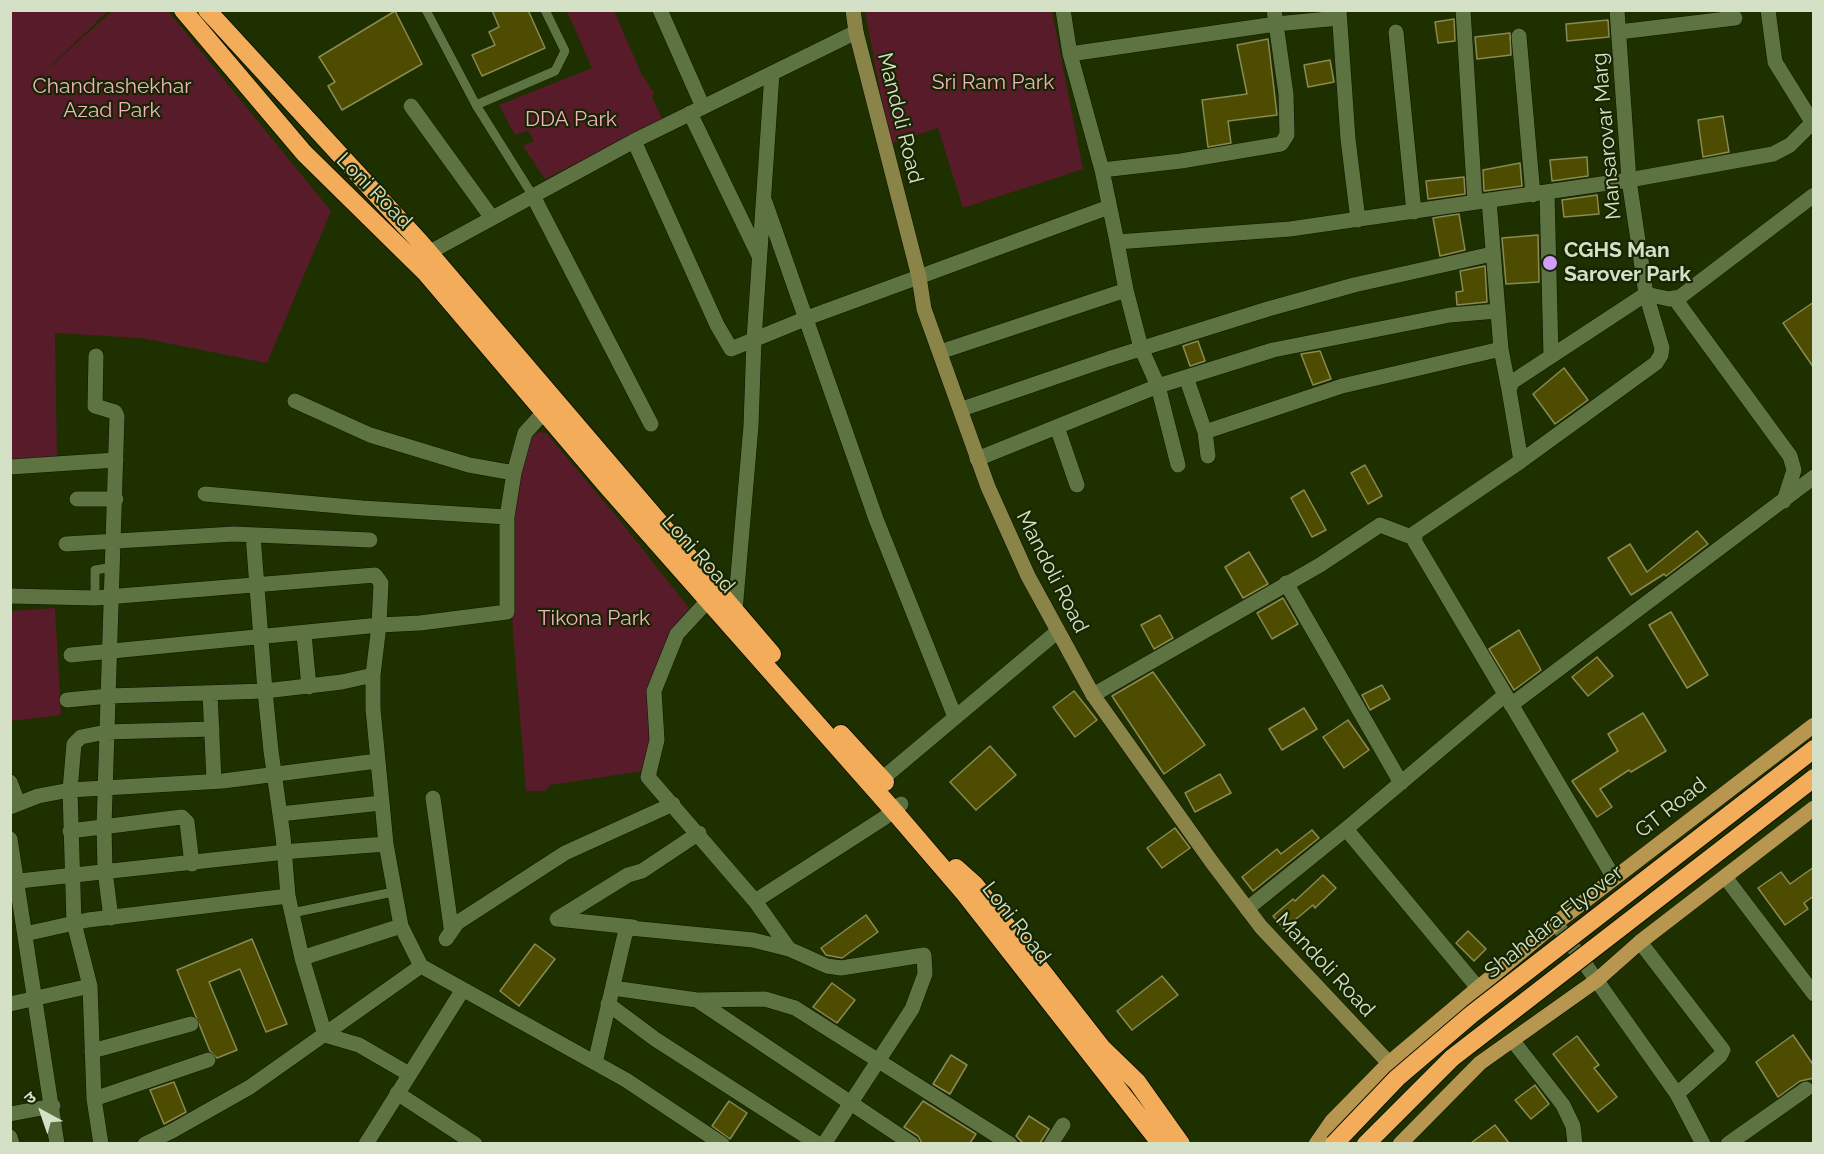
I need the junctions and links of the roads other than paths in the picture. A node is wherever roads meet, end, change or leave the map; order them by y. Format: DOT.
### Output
graph roads {
  1 [pos="183,10"];
  2 [pos="207,10"];
  3 [pos="426,10"];
  4 [pos="545,10"];
  5 [pos="660,10"];
  6 [pos="853,10"];
  7 [pos="1063,10"];
  8 [pos="1463,10"];
  9 [pos="1617,10"];
  10 [pos="1768,10"];
  11 [pos="1339,14"];
  12 [pos="1275,17"];
  13 [pos="1735,18"];
  14 [pos="856,32"];
  15 [pos="1396,32"];
  16 [pos="1619,32"];
  17 [pos="1519,36"];
  18 [pos="1070,54"];
  19 [pos="772,73"];
  20 [pos="476,105"];
  21 [pos="411,106"];
  22 [pos="696,110"];
  23 [pos="1813,124"];
  24 [pos="634,141"];
  25 [pos="1102,170"];
  26 [pos="1629,180"];
  27 [pos="1540,194"];
  28 [pos="1814,195"];
  29 [pos="533,196"];
  30 [pos="1482,201"];
  31 [pos="765,202"];
  32 [pos="1109,207"];
  33 [pos="1414,212"];
  34 [pos="492,218"];
  35 [pos="1358,220"];
  36 [pos="1117,242"];
  37 [pos="1492,254"];
  38 [pos="421,257"];
  39 [pos="760,258"];
  40 [pos="919,277"];
  41 [pos="1125,290"];
  42 [pos="1646,294"];
  43 [pos="1675,299"];
  44 [pos="1497,311"];
  45 [pos="807,318"];
  46 [pos="754,340"];
  47 [pos="1141,348"];
  48 [pos="1501,349"];
  49 [pos="939,352"];
  50 [pos="96,356"];
  51 [pos="1551,356"];
  52 [pos="1186,377"];
  53 [pos="1158,386"];
  54 [pos="1509,390"];
  55 [pos="295,401"];
  56 [pos="962,409"];
  57 [pos="544,412"];
  58 [pos="651,423"];
  59 [pos="1057,427"];
  60 [pos="1205,432"];
  61 [pos="1208,456"];
  62 [pos="977,459"];
  63 [pos="116,460"];
  64 [pos="1521,461"];
  65 [pos="1178,465"];
  66 [pos="10,467"];
  67 [pos="514,473"];
  68 [pos="1812,482"];
  69 [pos="1077,485"];
  70 [pos="205,494"];
  71 [pos="77,499"];
  72 [pos="116,499"];
  73 [pos="1784,501"];
  74 [pos="507,517"];
  75 [pos="253,535"];
  76 [pos="1414,538"];
  77 [pos="370,540"];
  78 [pos="114,541"];
  79 [pos="66,544"];
  80 [pos="113,567"];
  81 [pos="1287,583"];
  82 [pos="259,585"];
  83 [pos="713,595"];
  84 [pos="10,596"];
  85 [pos="112,597"];
  86 [pos="95,598"];
  87 [pos="735,611"];
  88 [pos="379,625"];
  89 [pos="1058,631"];
  90 [pos="304,634"];
  91 [pos="261,638"];
  92 [pos="111,649"];
  93 [pos="71,655"];
  94 [pos="373,675"];
  95 [pos="309,687"];
  96 [pos="265,691"];
  97 [pos="210,693"];
  98 [pos="1093,695"];
  99 [pos="109,696"];
  100 [pos="67,700"];
  101 [pos="1508,700"];
  102 [pos="955,717"];
  103 [pos="1814,725"];
  104 [pos="212,729"];
  105 [pos="106,732"];
  106 [pos="1814,749"];
  107 [pos="377,762"];
  108 [pos="273,775"];
  109 [pos="882,778"];
  110 [pos="1814,778"];
  111 [pos="214,781"];
  112 [pos="10,782"];
  113 [pos="1401,783"];
  114 [pos="105,788"];
  115 [pos="70,790"];
  116 [pos="433,798"];
  117 [pos="381,803"];
  118 [pos="673,804"];
  119 [pos="14,805"];
  120 [pos="897,807"];
  121 [pos="1814,808"];
  122 [pos="280,814"];
  123 [pos="104,826"];
  124 [pos="1346,830"];
  125 [pos="70,831"];
  126 [pos="699,833"];
  127 [pos="10,839"];
  128 [pos="386,844"];
  129 [pos="285,852"];
  130 [pos="192,864"];
  131 [pos="105,872"];
  132 [pos="71,874"];
  133 [pos="1725,877"];
  134 [pos="1614,878"];
  135 [pos="14,882"];
  136 [pos="393,892"];
  137 [pos="288,896"];
  138 [pos="755,901"];
  139 [pos="1247,909"];
  140 [pos="292,913"];
  141 [pos="111,918"];
  142 [pos="74,923"];
  143 [pos="1556,923"];
  144 [pos="401,926"];
  145 [pos="633,927"];
  146 [pos="25,934"];
  147 [pos="1640,942"];
  148 [pos="789,949"];
  149 [pos="302,958"];
  150 [pos="421,966"];
  151 [pos="1597,980"];
  152 [pos="90,987"];
  153 [pos="613,988"];
  154 [pos="1478,988"];
  155 [pos="462,991"];
  156 [pos="1814,993"];
  157 [pos="36,998"];
  158 [pos="697,1000"];
  159 [pos="10,1004"];
  160 [pos="608,1004"];
  161 [pos="191,1024"];
  162 [pos="325,1035"];
  163 [pos="1513,1041"];
  164 [pos="92,1051"];
  165 [pos="208,1060"];
  166 [pos="878,1061"];
  167 [pos="595,1063"];
  168 [pos="1389,1063"];
  169 [pos="409,1074"];
  170 [pos="1806,1089"];
  171 [pos="397,1093"];
  172 [pos="1677,1094"];
  173 [pos="94,1099"];
  174 [pos="850,1103"];
  175 [pos="53,1106"];
  176 [pos="10,1114"];
  177 [pos="1063,1125"];
  178 [pos="10,1137"];
  179 [pos="12,1143"];
  180 [pos="57,1143"];
  181 [pos="101,1143"];
  182 [pos="145,1143"];
  183 [pos="366,1143"];
  184 [pos="475,1143"];
  185 [pos="722,1143"];
  186 [pos="818,1143"];
  187 [pos="824,1143"];
  188 [pos="912,1143"];
  189 [pos="1010,1143"];
  190 [pos="1051,1143"];
  191 [pos="1161,1143"];
  192 [pos="1181,1143"];
  193 [pos="1316,1143"];
  194 [pos="1334,1143"];
  195 [pos="1365,1143"];
  196 [pos="1400,1143"];
  197 [pos="1575,1143"];
  198 [pos="1703,1143"];
  199 [pos="1728,1143"];
  1 -- 38 [label="highway, Loni Road"];
  2 -- 38 [label="highway, Loni Road"];
  3 -- 20 [label="lane"];
  4 -- 20 [label="lane"];
  5 -- 22 [label="street"];
  6 -- 14 [label="street, Mandoli Road"];
  7 -- 18 [label="street"];
  8 -- 30 [label="street"];
  9 -- 16 [label="street, Mansarovar Marg"];
  10 -- 23 [label="street"];
  11 -- 12 [label="street"];
  11 -- 35 [label="street"];
  12 -- 18 [label="street"];
  12 -- 25 [label="street"];
  13 -- 16 [label="street"];
  14 -- 19 [label="street"];
  14 -- 40 [label="street, Mandoli Road"];
  15 -- 33 [label="street"];
  16 -- 26 [label="street, Mansarovar Marg"];
  17 -- 27 [label="street"];
  18 -- 25 [label="street"];
  19 -- 22 [label="street"];
  19 -- 31 [label="street"];
  20 -- 29 [label="lane"];
  21 -- 34 [label="street"];
  22 -- 24 [label="street"];
  22 -- 39 [label="street"];
  23 -- 26 [label="street"];
  24 -- 29 [label="street"];
  24 -- 46 [label="street"];
  25 -- 32 [label="street"];
  26 -- 27 [label="street"];
  26 -- 42 [label="street, Mansarovar Marg"];
  27 -- 30 [label="street"];
  27 -- 51 [label="street"];
  28 -- 43 [label="street"];
  29 -- 34 [label="street"];
  29 -- 58 [label="street"];
  30 -- 33 [label="street"];
  30 -- 37 [label="street"];
  31 -- 39 [label="street"];
  31 -- 45 [label="street"];
  32 -- 36 [label="street"];
  32 -- 40 [label="street"];
  33 -- 35 [label="street"];
  34 -- 38 [label="street"];
  35 -- 36 [label="street"];
  36 -- 41 [label="street"];
  37 -- 44 [label="street"];
  37 -- 47 [label="street"];
  38 -- 57 [label="highway, Loni Road"];
  38 -- 83 [label="highway, Loni Road"];
  39 -- 46 [label="street"];
  40 -- 45 [label="street"];
  40 -- 49 [label="street, Mandoli Road"];
  41 -- 47 [label="street"];
  41 -- 49 [label="street"];
  42 -- 43 [label="street"];
  42 -- 51 [label="street"];
  42 -- 64 [label="street, Mansarovar Marg"];
  43 -- 73 [label="street"];
  44 -- 48 [label="street"];
  44 -- 52 [label="street"];
  45 -- 46 [label="street"];
  45 -- 102 [label="street"];
  46 -- 87 [label="street"];
  47 -- 53 [label="street"];
  47 -- 56 [label="street"];
  48 -- 54 [label="street"];
  48 -- 60 [label="street"];
  49 -- 56 [label="street, Mandoli Road"];
  50 -- 63 [label="street"];
  51 -- 54 [label="street"];
  52 -- 53 [label="street"];
  52 -- 60 [label="street"];
  53 -- 59 [label="street"];
  53 -- 65 [label="street"];
  54 -- 64 [label="street"];
  55 -- 67 [label="street"];
  56 -- 62 [label="street, Mandoli Road"];
  57 -- 67 [label="street"];
  57 -- 83 [label="highway, Loni Road"];
  59 -- 62 [label="street"];
  59 -- 69 [label="street"];
  60 -- 61 [label="street"];
  62 -- 89 [label="street, Mandoli Road"];
  63 -- 66 [label="street"];
  63 -- 72 [label="street"];
  64 -- 76 [label="street, Mansarovar Marg"];
  67 -- 74 [label="street"];
  68 -- 73 [label="street"];
  70 -- 74 [label="street"];
  71 -- 72 [label="street"];
  72 -- 78 [label="street"];
  73 -- 101 [label="street"];
  74 -- 88 [label="street"];
  75 -- 77 [label="street"];
  75 -- 78 [label="street"];
  75 -- 82 [label="street"];
  76 -- 81 [label="street"];
  76 -- 101 [label="street"];
  78 -- 79 [label="street"];
  78 -- 80 [label="street"];
  80 -- 85 [label="street"];
  80 -- 86 [label="lane"];
  81 -- 98 [label="street"];
  81 -- 113 [label="street"];
  82 -- 85 [label="street"];
  82 -- 88 [label="street"];
  82 -- 91 [label="street"];
  83 -- 87 [label="highway, Loni Road"];
  83 -- 118 [label="street"];
  83 -- 120 [label="highway, Loni Road"];
  84 -- 86 [label="street"];
  85 -- 86 [label="street"];
  85 -- 92 [label="street"];
  87 -- 109 [label="highway, Loni Road"];
  88 -- 90 [label="street"];
  88 -- 94 [label="street"];
  89 -- 98 [label="street, Mandoli Road"];
  89 -- 102 [label="street"];
  90 -- 91 [label="street"];
  90 -- 95 [label="street"];
  91 -- 92 [label="street"];
  91 -- 96 [label="street"];
  92 -- 93 [label="street"];
  92 -- 99 [label="street"];
  94 -- 95 [label="street"];
  94 -- 107 [label="street"];
  95 -- 96 [label="street"];
  96 -- 97 [label="street"];
  96 -- 108 [label="street"];
  97 -- 99 [label="street"];
  97 -- 104 [label="street"];
  98 -- 139 [label="street, Mandoli Road"];
  99 -- 100 [label="street"];
  99 -- 105 [label="street"];
  101 -- 113 [label="street"];
  101 -- 134 [label="street"];
  102 -- 109 [label="street"];
  103 -- 134 [label="main road, GT Road"];
  104 -- 105 [label="street"];
  104 -- 111 [label="street"];
  105 -- 114 [label="street"];
  105 -- 115 [label="street"];
  106 -- 194 [label="highway, Shahdara Flyover, bridge"];
  107 -- 108 [label="street"];
  107 -- 117 [label="street"];
  108 -- 111 [label="street"];
  108 -- 122 [label="street"];
  109 -- 120 [label="highway, Loni Road"];
  110 -- 195 [label="highway, bridge"];
  111 -- 114 [label="street"];
  112 -- 119 [label="street"];
  113 -- 124 [label="street"];
  114 -- 115 [label="street"];
  114 -- 123 [label="street"];
  115 -- 119 [label="street"];
  115 -- 125 [label="street"];
  116 -- 118 [label="street"];
  117 -- 122 [label="street"];
  117 -- 128 [label="street"];
  118 -- 126 [label="street"];
  120 -- 138 [label="street"];
  120 -- 191 [label="highway, Loni Road"];
  120 -- 192 [label="highway, Loni Road"];
  121 -- 133 [label="main road"];
  122 -- 129 [label="street"];
  123 -- 125 [label="street"];
  123 -- 130 [label="street"];
  123 -- 131 [label="street"];
  124 -- 139 [label="street"];
  124 -- 154 [label="street"];
  125 -- 132 [label="street"];
  126 -- 138 [label="street"];
  126 -- 145 [label="street"];
  127 -- 135 [label="street"];
  128 -- 129 [label="street"];
  128 -- 136 [label="street"];
  129 -- 130 [label="street"];
  129 -- 137 [label="street"];
  130 -- 131 [label="street"];
  131 -- 132 [label="street"];
  131 -- 141 [label="street"];
  132 -- 135 [label="street"];
  132 -- 142 [label="street"];
  133 -- 147 [label="main road"];
  133 -- 156 [label="street"];
  134 -- 143 [label="main road, GT Road"];
  135 -- 146 [label="street"];
  136 -- 140 [label="lane"];
  136 -- 144 [label="street"];
  137 -- 140 [label="street"];
  137 -- 141 [label="street"];
  138 -- 148 [label="street"];
  139 -- 168 [label="street, Mandoli Road"];
  140 -- 149 [label="street"];
  141 -- 142 [label="street"];
  142 -- 146 [label="street"];
  142 -- 152 [label="street"];
  143 -- 151 [label="street"];
  143 -- 154 [label="main road, GT Road"];
  144 -- 149 [label="street"];
  144 -- 150 [label="street"];
  145 -- 148 [label="street"];
  145 -- 153 [label="street"];
  146 -- 157 [label="street"];
  147 -- 151 [label="main road"];
  147 -- 172 [label="street"];
  148 -- 166 [label="street"];
  149 -- 162 [label="street"];
  150 -- 155 [label="street"];
  150 -- 162 [label="street"];
  151 -- 163 [label="main road"];
  151 -- 172 [label="street"];
  152 -- 157 [label="street"];
  152 -- 164 [label="street"];
  153 -- 158 [label="street"];
  153 -- 160 [label="street"];
  154 -- 168 [label="main road, GT Road"];
  155 -- 167 [label="street"];
  155 -- 169 [label="street"];
  157 -- 159 [label="street"];
  157 -- 175 [label="street"];
  158 -- 166 [label="street"];
  158 -- 174 [label="street"];
  160 -- 167 [label="street"];
  160 -- 186 [label="street"];
  161 -- 164 [label="street"];
  162 -- 169 [label="street"];
  162 -- 182 [label="street"];
  163 -- 196 [label="main road"];
  163 -- 197 [label="street"];
  164 -- 173 [label="street"];
  165 -- 173 [label="street"];
  166 -- 174 [label="street"];
  166 -- 189 [label="street"];
  167 -- 185 [label="street"];
  168 -- 193 [label="main road, GT Road"];
  169 -- 171 [label="street"];
  170 -- 199 [label="street"];
  171 -- 183 [label="street"];
  171 -- 184 [label="street"];
  172 -- 198 [label="street"];
  173 -- 181 [label="street"];
  174 -- 187 [label="street"];
  174 -- 188 [label="street"];
  175 -- 176 [label="street"];
  175 -- 180 [label="street"];
  177 -- 190 [label="street"];
  178 -- 179 [label="street"];
}
